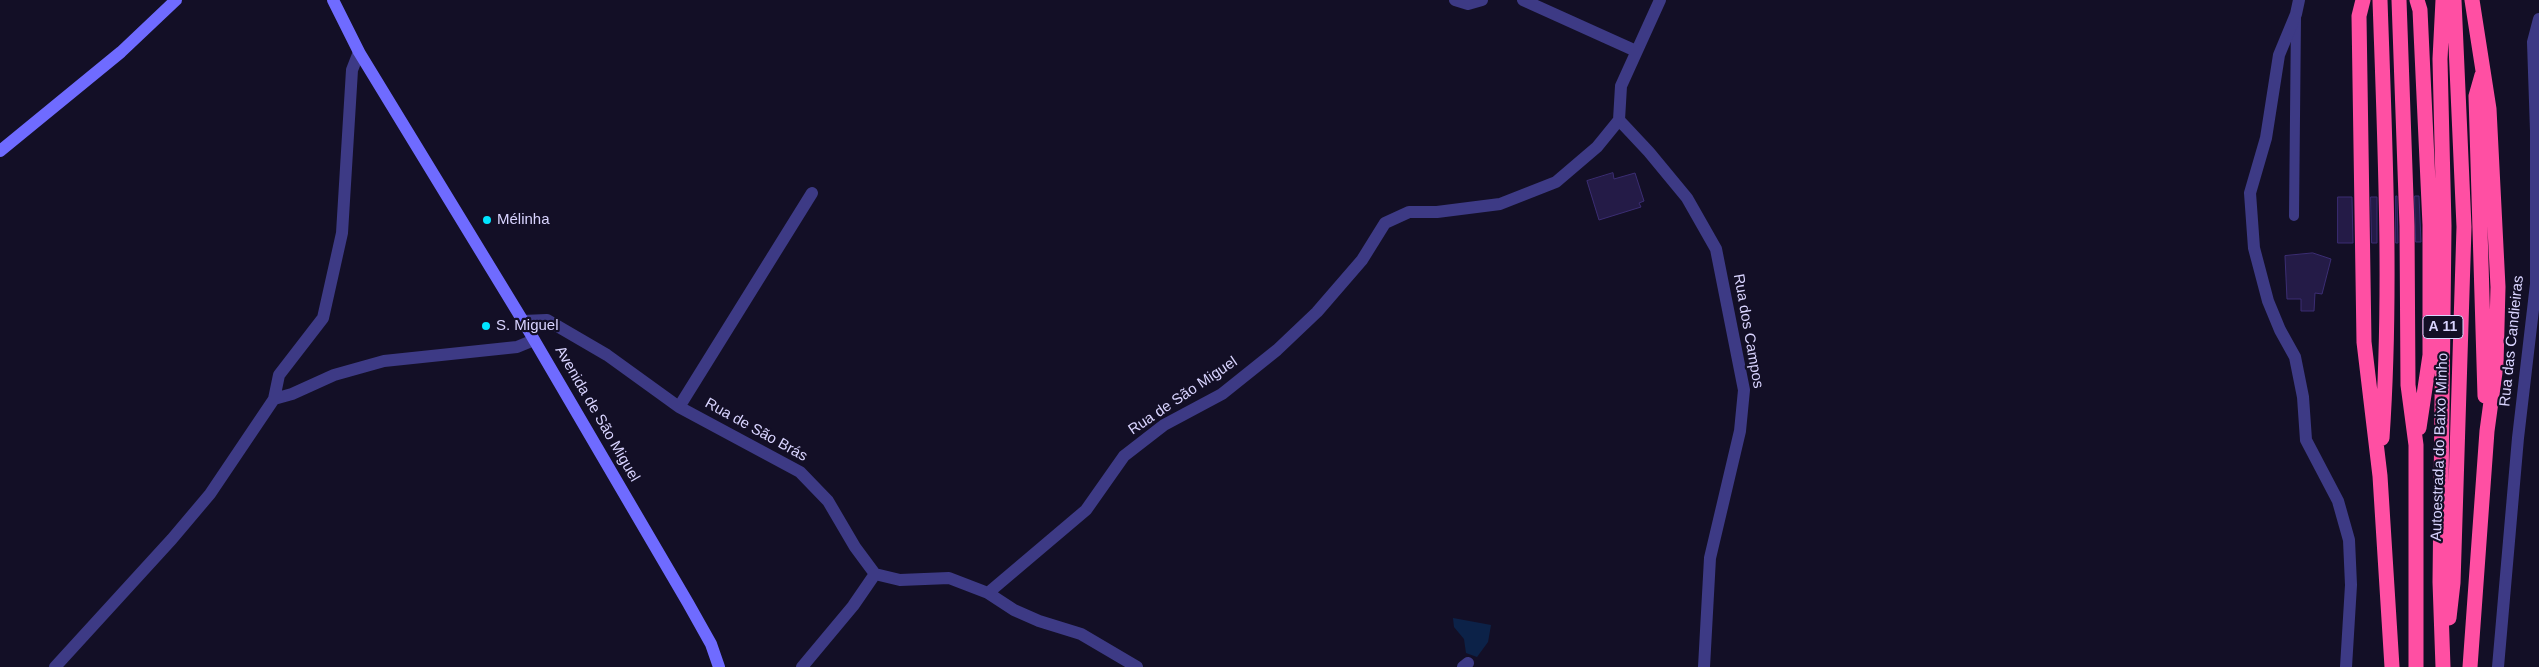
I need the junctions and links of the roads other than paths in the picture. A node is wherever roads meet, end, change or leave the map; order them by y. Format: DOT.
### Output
graph roads {
  1 [pos="176,0"];
  2 [pos="333,0"];
  3 [pos="1455,0"];
  4 [pos="1482,0"];
  5 [pos="1523,0"];
  6 [pos="1660,0"];
  7 [pos="2298,0"];
  8 [pos="2363,0"];
  9 [pos="2380,0"];
  10 [pos="2399,0"];
  11 [pos="2417,0"];
  12 [pos="2443,0"];
  13 [pos="2454,0"];
  14 [pos="2472,0"];
  15 [pos="2296,14"];
  16 [pos="2539,19"];
  17 [pos="1636,51"];
  18 [pos="359,52"];
  19 [pos="1618,120"];
  20 [pos="0,151"];
  21 [pos="812,193"];
  22 [pos="2294,216"];
  23 [pos="2538,285"];
  24 [pos="523,321"];
  25 [pos="534,340"];
  26 [pos="274,399"];
  27 [pos="680,407"];
  28 [pos="2416,444"];
  29 [pos="2380,476"];
  30 [pos="874,574"];
  31 [pos="988,593"];
  32 [pos="2443,661"];
  33 [pos="55,667"];
  34 [pos="719,667"];
  35 [pos="802,667"];
  36 [pos="1137,667"];
  37 [pos="1704,667"];
  38 [pos="2346,667"];
  39 [pos="2392,667"];
  40 [pos="2416,667"];
  41 [pos="2470,667"];
  42 [pos="2498,667"];
  1 -- 20 [label="street"];
  2 -- 18 [label="street, Avenida de São Miguel"];
  3 -- 4 [label="street"];
  5 -- 17 [label="street"];
  6 -- 17 [label="street"];
  7 -- 15 [label="street"];
  8 -- 29 [label="highway"];
  9 -- 29 [label="highway"];
  10 -- 28 [label="highway, Autoestrada do Baixo Minho / A 11"];
  11 -- 28 [label="highway, Autoestrada do Baixo Minho / A 11"];
  12 -- 32 [label="highway, Autoestrada do Baixo Minho / A 11"];
  13 -- 32 [label="highway, Autoestrada do Baixo Minho / A 11"];
  14 -- 41 [label="highway"];
  15 -- 22 [label="lane"];
  15 -- 38 [label="street"];
  16 -- 23 [label="street, Rua das Candieiras"];
  17 -- 19 [label="street"];
  18 -- 24 [label="street, Avenida de São Miguel"];
  18 -- 26 [label="street"];
  19 -- 31 [label="street, Rua de São Miguel"];
  19 -- 37 [label="street, Rua dos Campos"];
  21 -- 27 [label="street"];
  23 -- 42 [label="street, Rua das Candieiras"];
  24 -- 25 [label="street, Avenida de São Miguel"];
  24 -- 27 [label="street, Rua de São Brás"];
  25 -- 26 [label="street"];
  25 -- 34 [label="street, Avenida de São Miguel"];
  26 -- 33 [label="street"];
  27 -- 30 [label="street, Rua de São Brás"];
  28 -- 40 [label="highway, Autoestrada do Baixo Minho / A 11"];
  29 -- 39 [label="highway"];
  30 -- 31 [label="street"];
  30 -- 35 [label="street"];
  31 -- 36 [label="street"];
}
